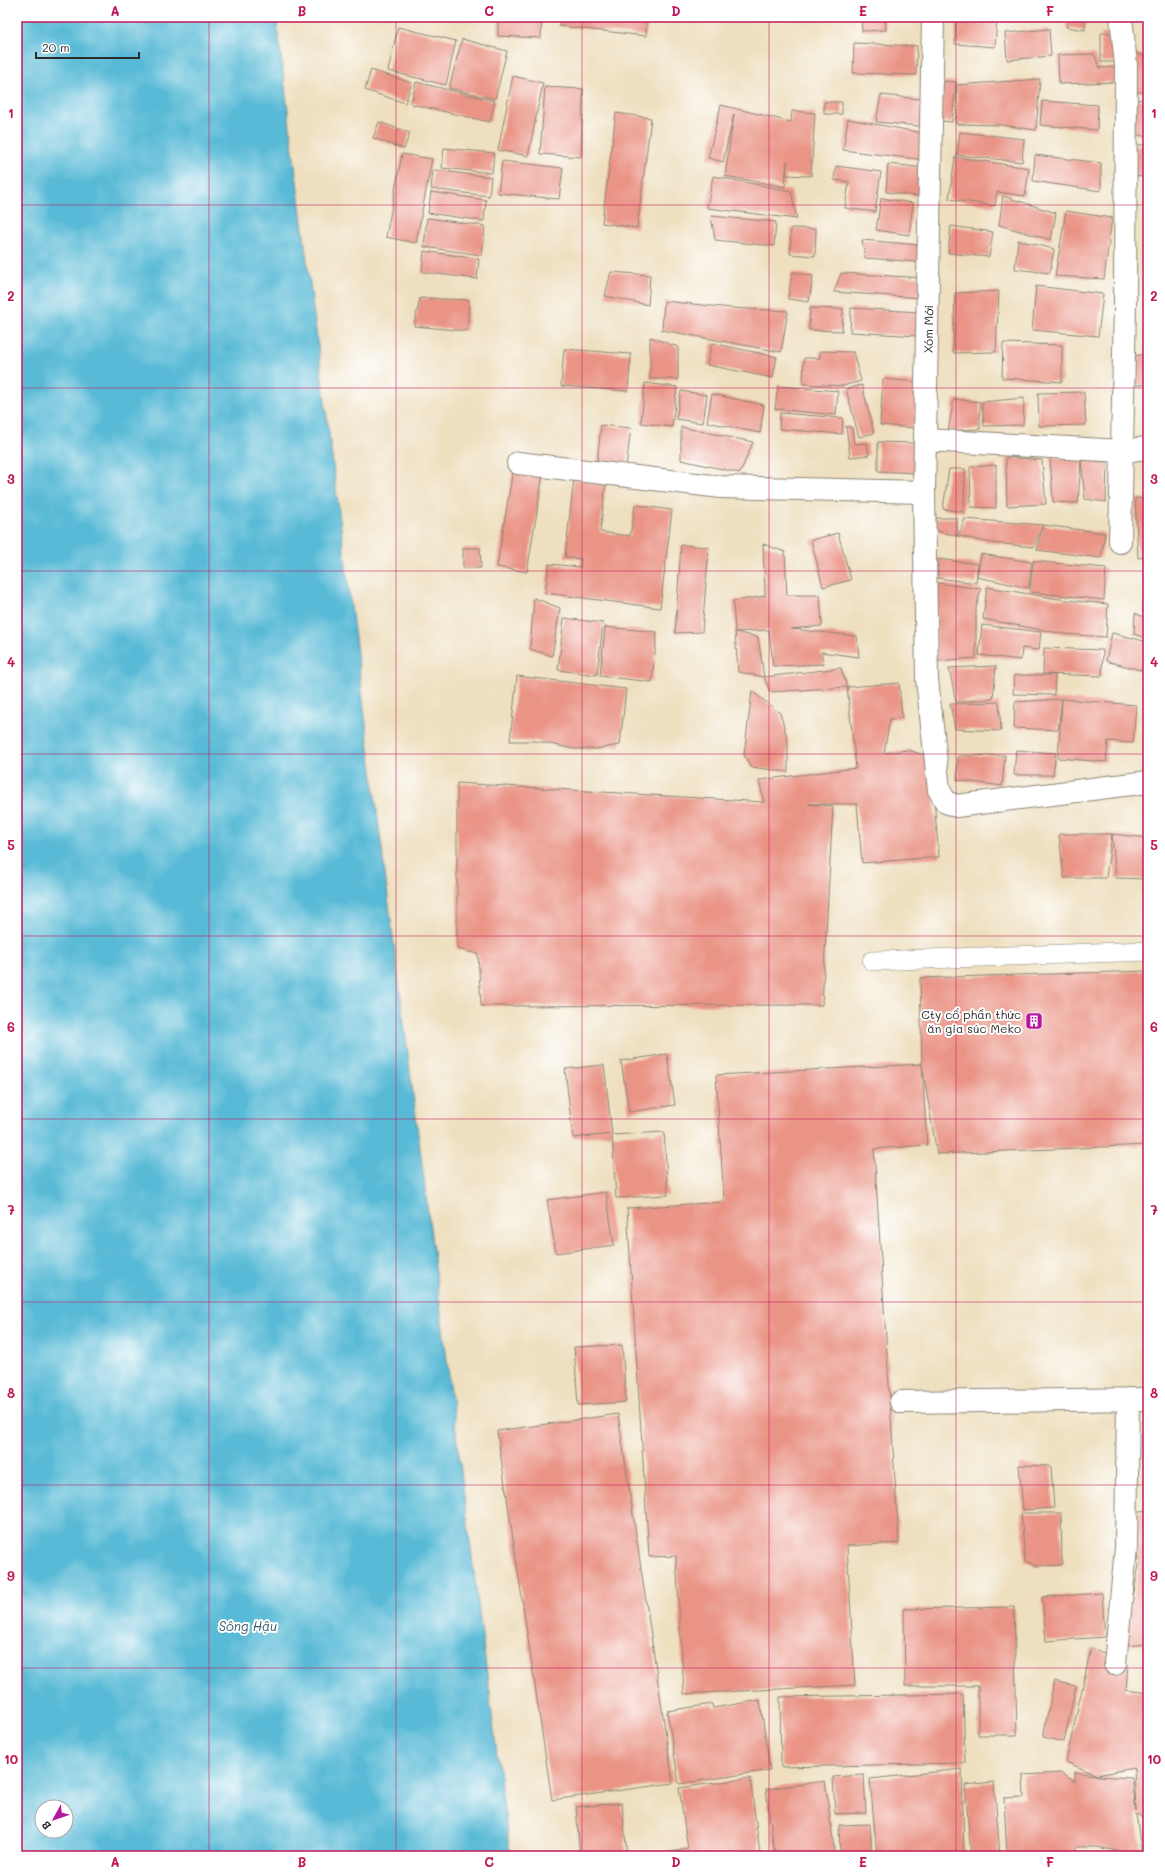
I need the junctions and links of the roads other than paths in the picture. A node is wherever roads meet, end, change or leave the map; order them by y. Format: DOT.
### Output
graph roads {
  1 [pos="933,17"];
  2 [pos="1121,17"];
  3 [pos="926,440"];
  4 [pos="1148,448"];
  5 [pos="1122,451"];
  6 [pos="518,463"];
  7 [pos="924,492"];
  8 [pos="1120,542"];
  9 [pos="1148,782"];
  10 [pos="1148,952"];
  11 [pos="872,961"];
  12 [pos="1138,1399"];
  13 [pos="901,1402"];
  14 [pos="1115,1664"];
  1 -- 3 [label="street, Xóm Mới"];
  2 -- 5 [label="street"];
  3 -- 5 [label="street"];
  3 -- 7 [label="street, Xóm Mới"];
  4 -- 5 [label="street"];
  5 -- 8 [label="street"];
  6 -- 7 [label="street"];
  7 -- 9 [label="street, Xóm Mới"];
  10 -- 11 [label="lane"];
  12 -- 13 [label="street"];
  12 -- 14 [label="street"];
}
